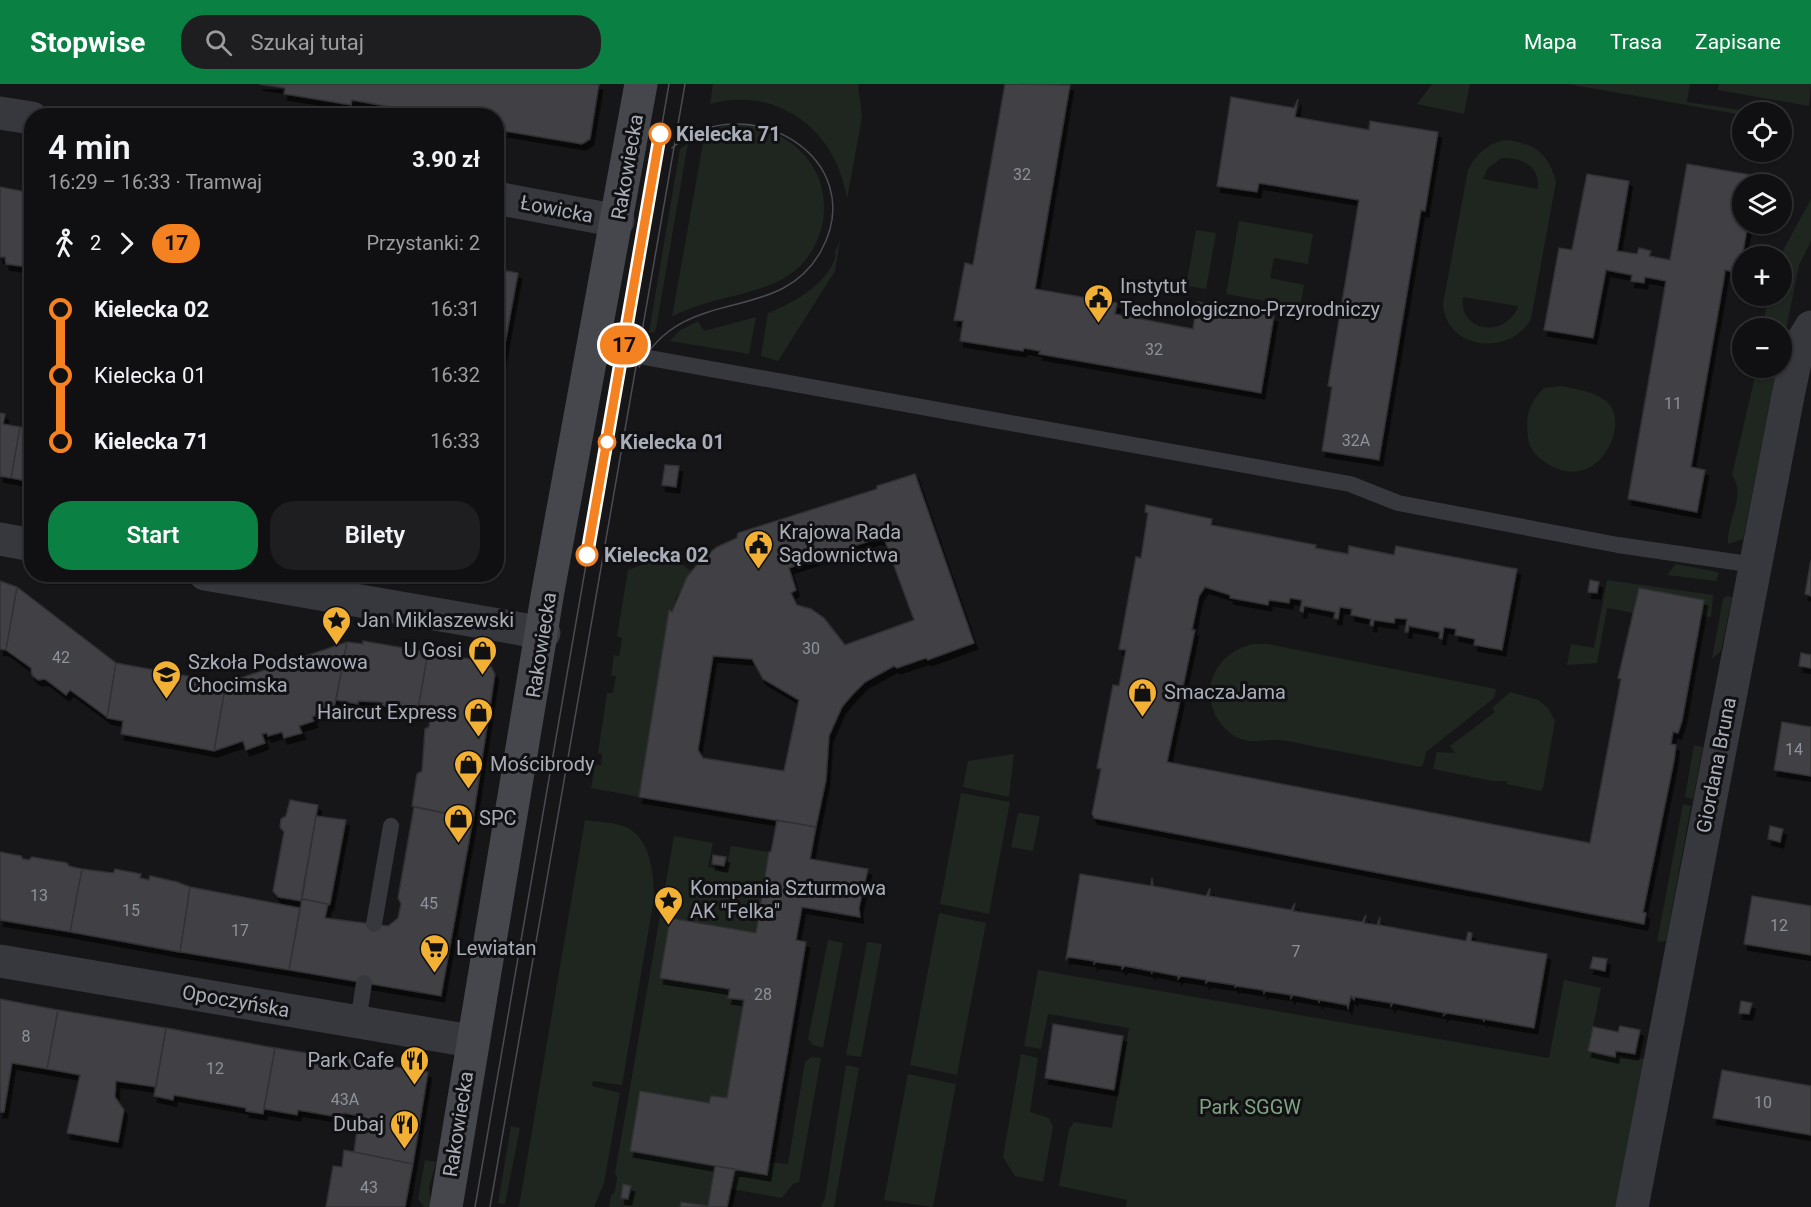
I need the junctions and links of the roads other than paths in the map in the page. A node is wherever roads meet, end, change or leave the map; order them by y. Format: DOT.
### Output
graph roads {
  1 [pos="641,84"];
  2 [pos="0,113"];
  3 [pos="24,117"];
  4 [pos="504,200"];
  5 [pos="618,221"];
  6 [pos="1811,327"];
  7 [pos="594,348"];
  8 [pos="0,539"];
  9 [pos="24,544"];
  10 [pos="1755,565"];
  11 [pos="251,582"];
  12 [pos="544,633"];
  13 [pos="391,826"];
  14 [pos="374,924"];
  15 [pos="0,961"];
  16 [pos="364,983"];
  17 [pos="358,1022"];
  18 [pos="471,1041"];
  19 [pos="446,1207"];
  20 [pos="1632,1207"];
  1 -- 5 [label="street, Rakowiecka"];
  2 -- 3 [label="street"];
  4 -- 5 [label="street, Łowicka"];
  5 -- 7 [label="street, Rakowiecka"];
  6 -- 10 [label="street, Giordana Bruna"];
  7 -- 10 [label="lane"];
  7 -- 12 [label="street, Rakowiecka"];
  8 -- 9 [label="street"];
  10 -- 20 [label="street, Giordana Bruna"];
  11 -- 12 [label="street"];
  12 -- 18 [label="street, Rakowiecka"];
  13 -- 14 [label="lane"];
  15 -- 17 [label="street, Opoczyńska"];
  16 -- 17 [label="lane"];
  17 -- 18 [label="street, Opoczyńska"];
  18 -- 19 [label="street, Rakowiecka"];
}
